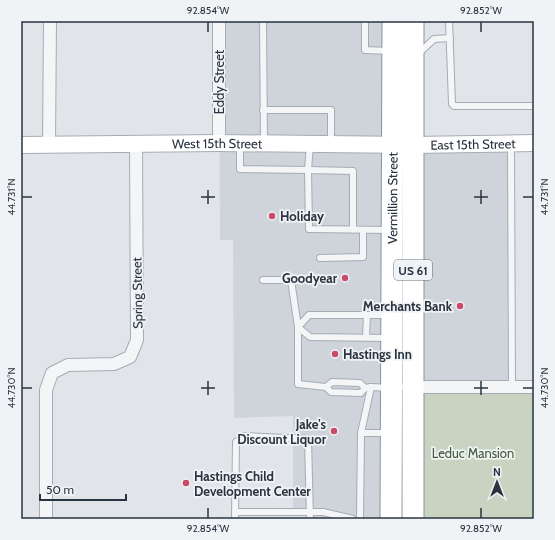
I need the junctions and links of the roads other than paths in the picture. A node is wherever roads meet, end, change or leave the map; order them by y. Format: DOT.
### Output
graph roads {
  1 [pos="50,21"];
  2 [pos="220,21"];
  3 [pos="263,21"];
  4 [pos="365,21"];
  5 [pos="393,21"];
  6 [pos="413,21"];
  7 [pos="450,21"];
  8 [pos="450,38"];
  9 [pos="393,51"];
  10 [pos="413,60"];
  11 [pos="534,106"];
  12 [pos="264,110"];
  13 [pos="219,143"];
  14 [pos="240,143"];
  15 [pos="264,143"];
  16 [pos="50,144"];
  17 [pos="136,144"];
  18 [pos="310,144"];
  19 [pos="331,144"];
  20 [pos="511,144"];
  21 [pos="534,144"];
  22 [pos="21,145"];
  23 [pos="402,145"];
  24 [pos="308,170"];
  25 [pos="353,230"];
  26 [pos="363,230"];
  27 [pos="392,230"];
  28 [pos="320,258"];
  29 [pos="262,280"];
  30 [pos="367,315"];
  31 [pos="391,315"];
  32 [pos="298,327"];
  33 [pos="366,338"];
  34 [pos="391,338"];
  35 [pos="326,387"];
  36 [pos="413,387"];
  37 [pos="512,387"];
  38 [pos="534,387"];
  39 [pos="376,388"];
  40 [pos="390,433"];
  41 [pos="361,434"];
  42 [pos="236,512"];
  43 [pos="310,512"];
  44 [pos="46,519"];
  45 [pos="235,519"];
  46 [pos="310,519"];
  47 [pos="353,519"];
  48 [pos="360,519"];
  49 [pos="390,519"];
  50 [pos="413,519"];
  1 -- 16 [label="street"];
  2 -- 13 [label="street, Eddy Street"];
  3 -- 12 [label="lane"];
  4 -- 9 [label="lane"];
  5 -- 9 [label="highway, Vermillion Street / US 61"];
  6 -- 10 [label="highway, Vermillion Street / US 61"];
  7 -- 8 [label="lane"];
  8 -- 10 [label="lane"];
  8 -- 11 [label="lane"];
  9 -- 23 [label="highway, Vermillion Street / US 61"];
  10 -- 23 [label="highway, Vermillion Street / US 61"];
  12 -- 15 [label="lane"];
  12 -- 19 [label="lane"];
  13 -- 14 [label="street, West 15th Street"];
  13 -- 17 [label="street, West 15th Street"];
  14 -- 15 [label="street, West 15th Street"];
  14 -- 24 [label="lane"];
  15 -- 18 [label="street, West 15th Street"];
  16 -- 17 [label="street, West 15th Street"];
  16 -- 22 [label="street, West 15th Street"];
  17 -- 44 [label="street, Spring Street"];
  18 -- 19 [label="street, West 15th Street"];
  18 -- 24 [label="lane"];
  19 -- 23 [label="street, West 15th Street"];
  20 -- 21 [label="street, East 15th Street"];
  20 -- 23 [label="street, East 15th Street"];
  20 -- 37 [label="lane"];
  23 -- 27 [label="highway, Vermillion Street / US 61"];
  23 -- 36 [label="highway, Vermillion Street / US 61"];
  24 -- 25 [label="lane"];
  24 -- 25 [label="lane"];
  25 -- 26 [label="lane"];
  26 -- 27 [label="lane"];
  26 -- 28 [label="lane"];
  27 -- 31 [label="highway, Vermillion Street / US 61"];
  29 -- 32 [label="lane"];
  30 -- 31 [label="lane"];
  30 -- 32 [label="lane"];
  30 -- 33 [label="lane"];
  31 -- 34 [label="highway, Vermillion Street / US 61"];
  32 -- 33 [label="lane"];
  32 -- 35 [label="lane"];
  33 -- 34 [label="lane"];
  34 -- 39 [label="highway, Vermillion Street / US 61"];
  35 -- 39 [label="lane"];
  35 -- 39 [label="lane"];
  36 -- 37 [label="street"];
  36 -- 39 [label="street"];
  36 -- 50 [label="highway, Vermillion Street / US 61"];
  37 -- 38 [label="street"];
  39 -- 40 [label="highway, Vermillion Street / US 61"];
  39 -- 41 [label="lane"];
  40 -- 41 [label="lane"];
  40 -- 49 [label="highway, Vermillion Street / US 61"];
  41 -- 48 [label="lane"];
  42 -- 43 [label="lane"];
  42 -- 43 [label="lane"];
  42 -- 45 [label="lane"];
  43 -- 46 [label="lane"];
  43 -- 47 [label="lane"];
}
